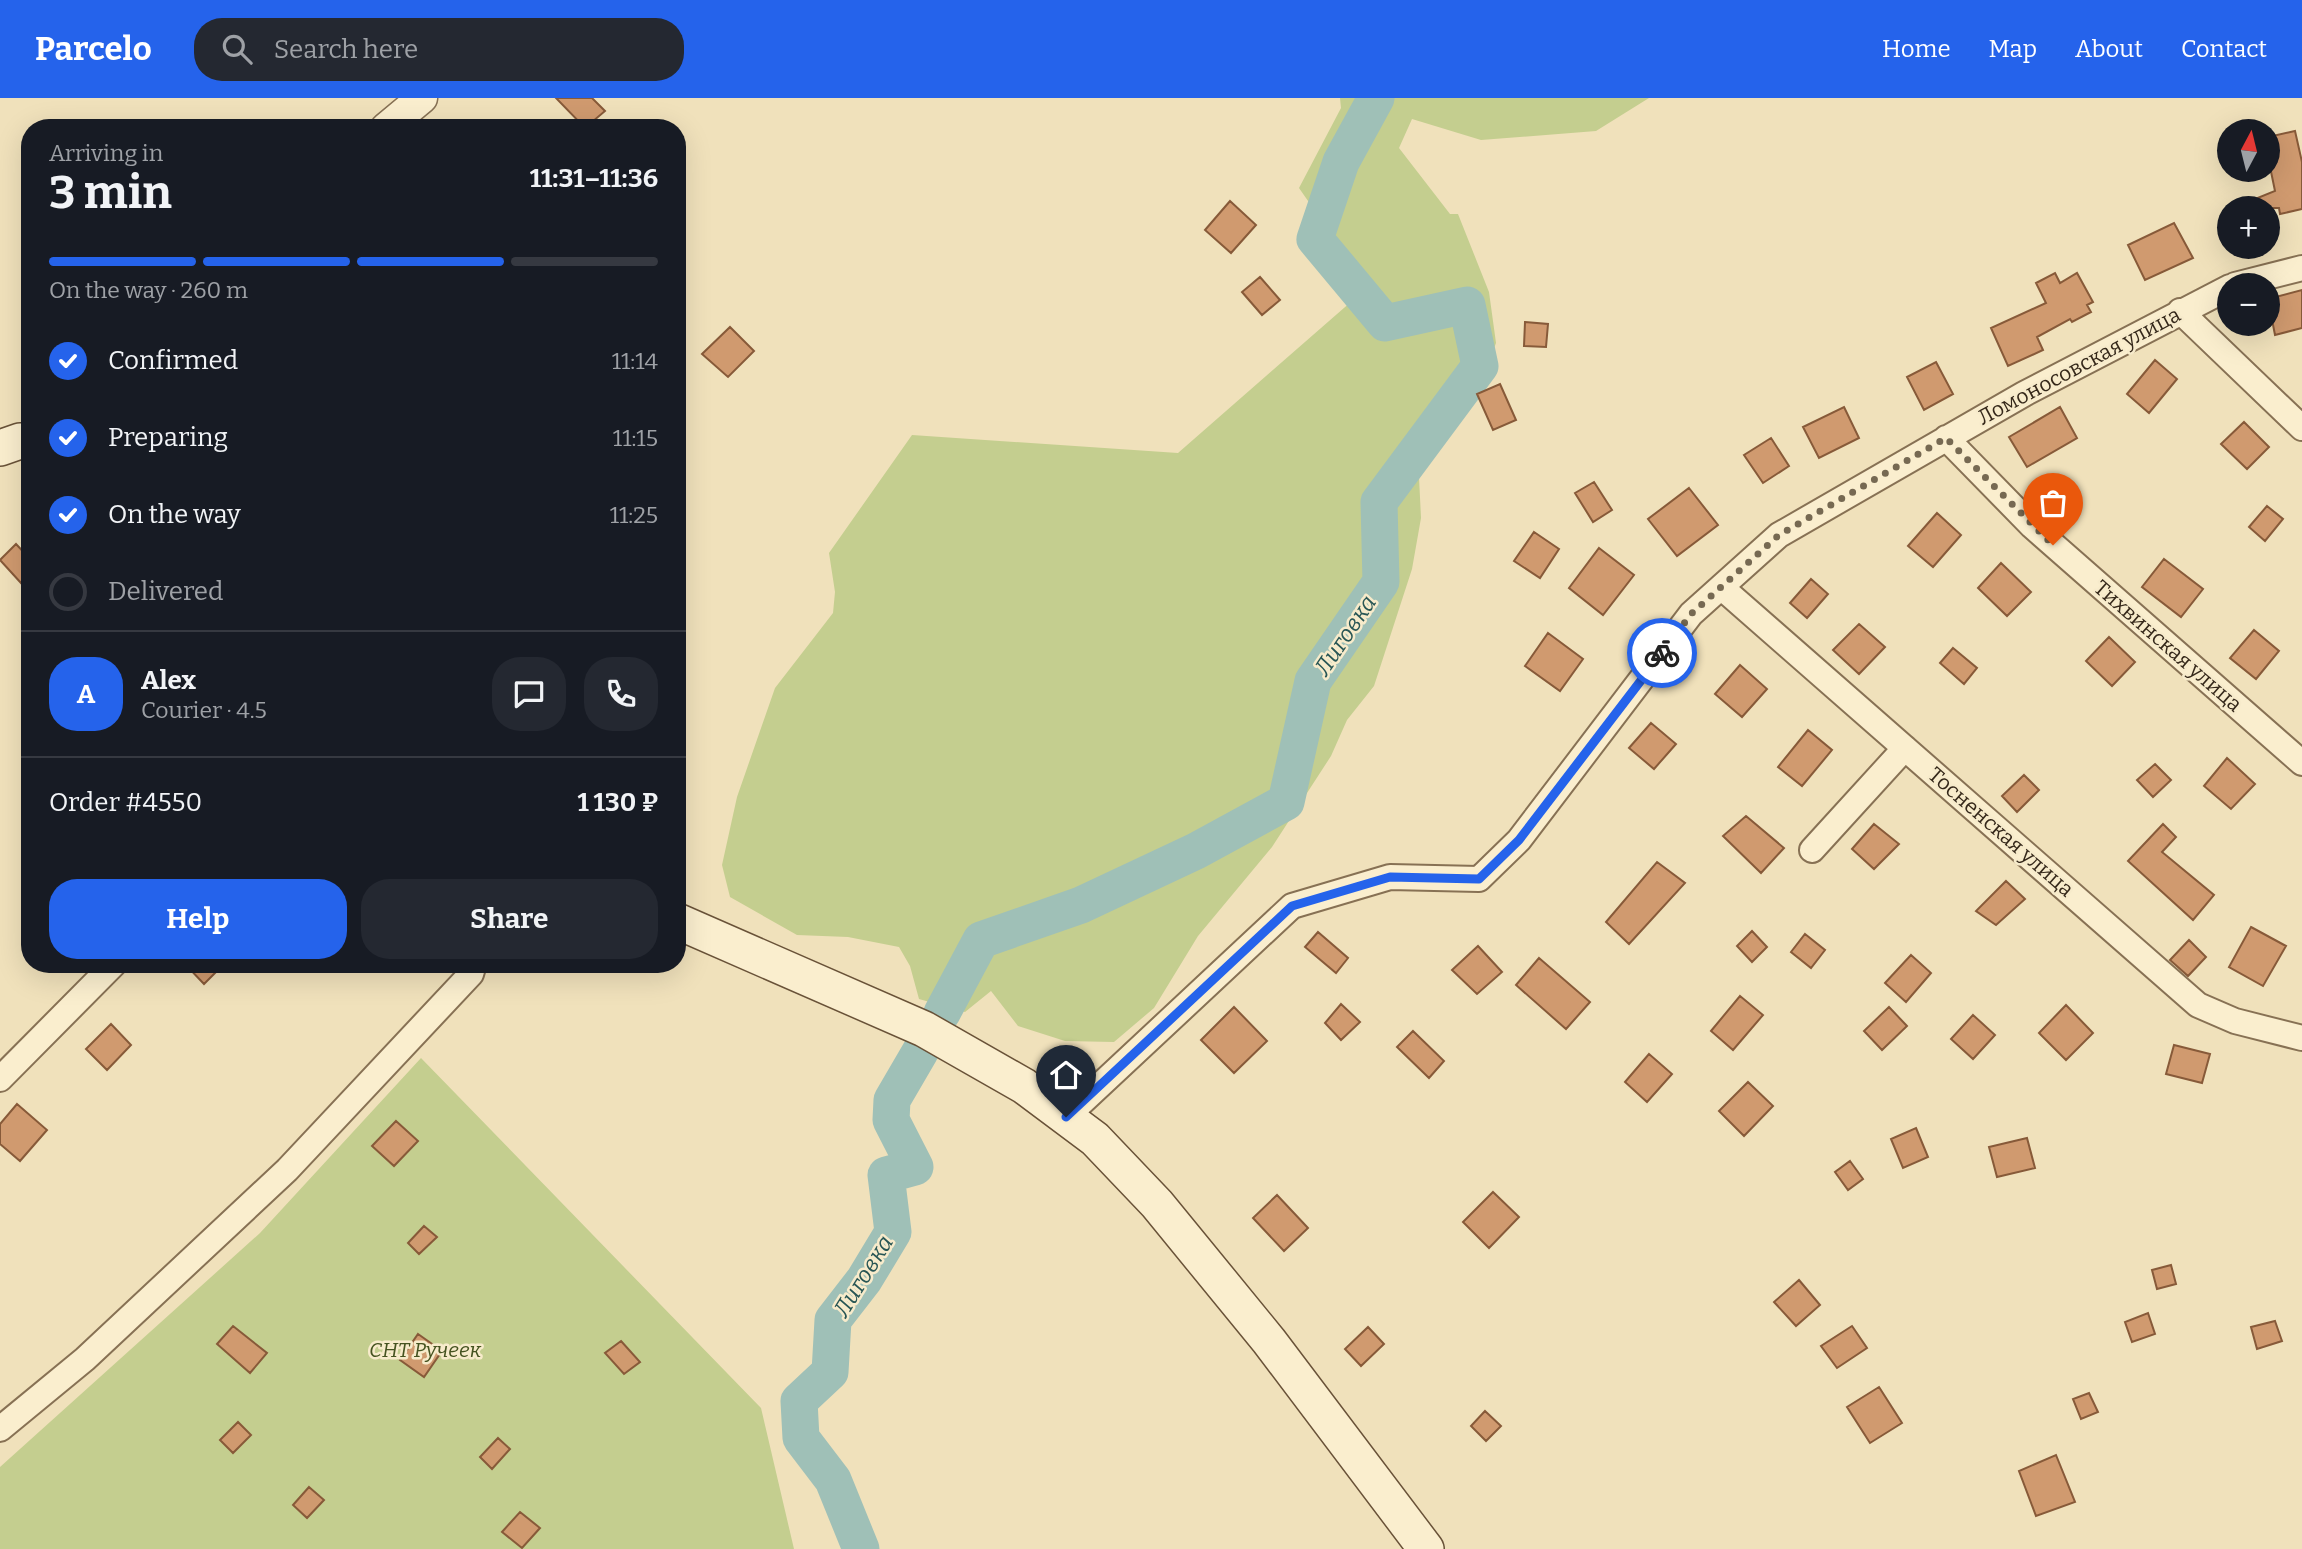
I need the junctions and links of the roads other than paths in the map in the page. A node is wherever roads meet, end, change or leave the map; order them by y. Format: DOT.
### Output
graph roads {
  1 [pos="422,98"];
  2 [pos="397,119"];
  3 [pos="2302,268"];
  4 [pos="2280,274"];
  5 [pos="2217,293"];
  6 [pos="2180,311"];
  7 [pos="2302,428"];
  8 [pos="1946,438"];
  9 [pos="21,441"];
  10 [pos="0,448"];
  11 [pos="1721,587"];
  12 [pos="1905,748"];
  13 [pos="2302,763"];
  14 [pos="1812,850"];
  15 [pos="686,925"];
  16 [pos="105,973"];
  17 [pos="471,973"];
  18 [pos="2302,1038"];
  19 [pos="0,1079"];
  20 [pos="1066,1117"];
  21 [pos="0,1429"];
  22 [pos="1426,1549"];
  1 -- 2 [label="street"];
  3 -- 4 [label="street"];
  5 -- 6 [label="street, Ломоносовская улица"];
  6 -- 7 [label="street"];
  6 -- 8 [label="street, Ломоносовская улица"];
  8 -- 11 [label="street, Ломоносовская улица"];
  8 -- 13 [label="street, Тихвинская улица"];
  9 -- 10 [label="main road"];
  11 -- 12 [label="street, Тосненская улица"];
  11 -- 20 [label="street, Ломоносовская улица"];
  12 -- 14 [label="street"];
  12 -- 18 [label="street, Тосненская улица"];
  15 -- 20 [label="main road"];
  16 -- 19 [label="street"];
  17 -- 21 [label="street"];
  20 -- 22 [label="main road"];
}
